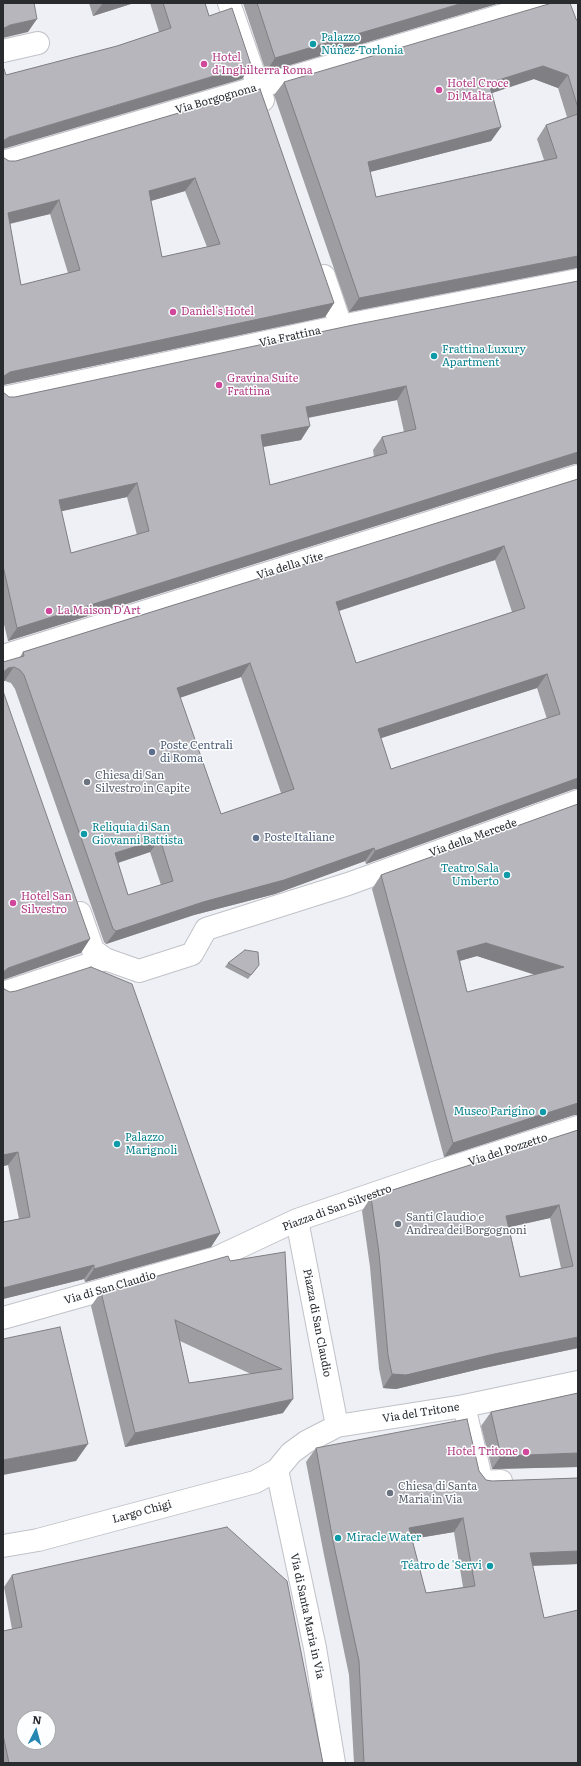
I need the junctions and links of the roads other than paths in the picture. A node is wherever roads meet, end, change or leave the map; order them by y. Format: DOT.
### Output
graph roads {
  1 [pos="229,3"];
  2 [pos="544,3"];
  3 [pos="38,43"];
  4 [pos="3,51"];
  5 [pos="258,87"];
  6 [pos="269,117"];
  7 [pos="3,162"];
  8 [pos="318,259"];
  9 [pos="578,280"];
  10 [pos="342,326"];
  11 [pos="3,398"];
  12 [pos="578,476"];
  13 [pos="3,656"];
  14 [pos="578,800"];
  15 [pos="72,892"];
  16 [pos="105,959"];
  17 [pos="3,994"];
  18 [pos="578,1127"];
  19 [pos="437,1172"];
  20 [pos="297,1220"];
  21 [pos="216,1258"];
  22 [pos="3,1318"];
  23 [pos="578,1382"];
  24 [pos="464,1406"];
  25 [pos="337,1426"];
  26 [pos="277,1470"];
  27 [pos="519,1481"];
  28 [pos="3,1546"];
  29 [pos="334,1763"];
  1 -- 5 [label="street"];
  2 -- 5 [label="street, Via Borgognona"];
  3 -- 4 [label="street"];
  5 -- 6 [label="street"];
  5 -- 7 [label="street, Via Borgognona"];
  8 -- 10 [label="street"];
  9 -- 10 [label="street, Via Frattina"];
  10 -- 11 [label="street, Via Frattina"];
  12 -- 13 [label="street, Via della Vite"];
  14 -- 16 [label="street, Via della Mercede"];
  15 -- 16 [label="street"];
  16 -- 17 [label="street"];
  18 -- 19 [label="street, Via del Pozzetto"];
  19 -- 20 [label="street, Piazza di San Silvestro"];
  20 -- 21 [label="street, Piazza di San Silvestro"];
  20 -- 25 [label="street, Piazza di San Claudio"];
  21 -- 22 [label="street, Via di San Claudio"];
  23 -- 24 [label="street, Via del Tritone"];
  24 -- 25 [label="street, Via del Tritone"];
  24 -- 27 [label="street"];
  25 -- 26 [label="street, Via del Tritone"];
  26 -- 28 [label="street, Largo Chigi"];
  26 -- 29 [label="street, Via di Santa Maria in Via"];
}
